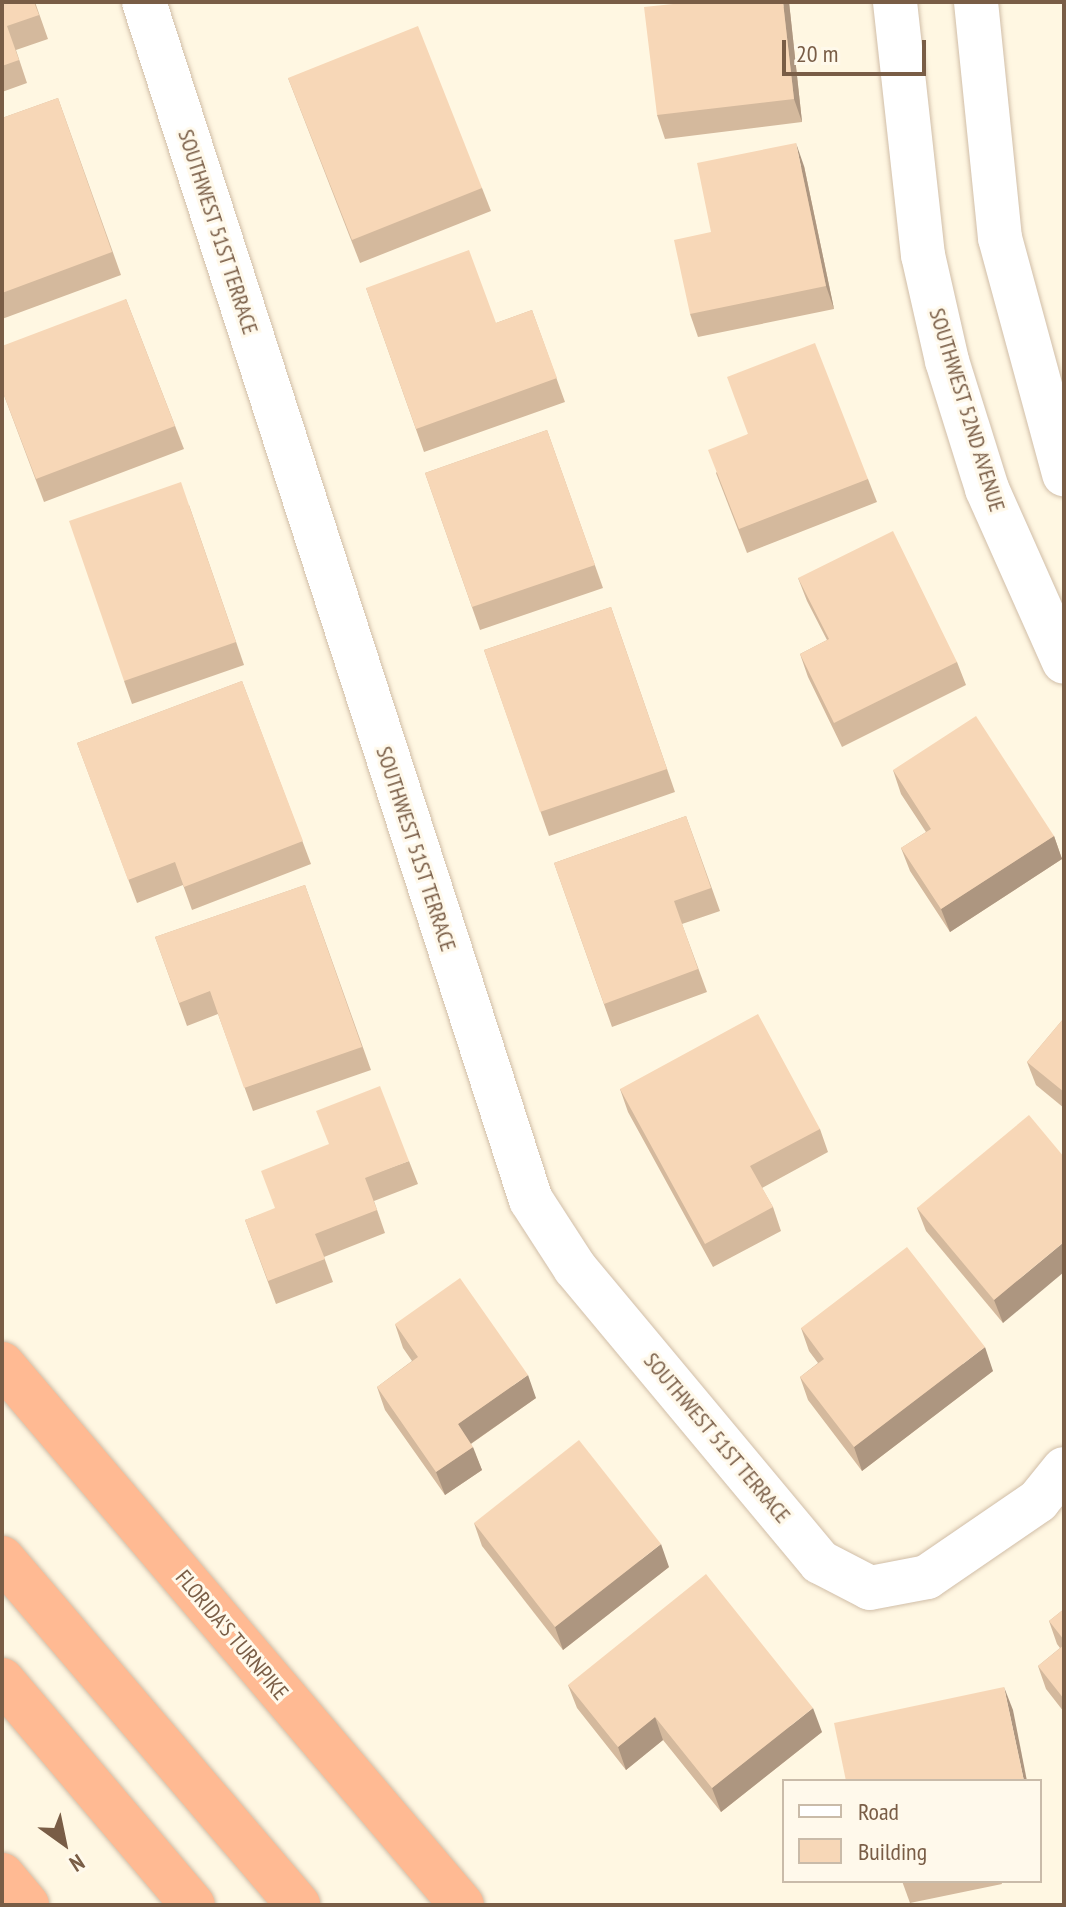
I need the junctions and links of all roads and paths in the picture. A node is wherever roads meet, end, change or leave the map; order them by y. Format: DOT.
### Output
graph roads {
  1 [pos="144,2"];
  2 [pos="895,2"];
  3 [pos="976,2"];
  4 [pos="1064,474"];
  5 [pos="1058,641"];
  6 [pos="2,1364"];
  7 [pos="1064,1469"];
  8 [pos="2,1558"];
  9 [pos="2,1680"];
  10 [pos="2,1875"];
  11 [pos="27,1905"];
  12 [pos="193,1905"];
  13 [pos="298,1905"];
  14 [pos="462,1905"];
  1 -- 7 [label="street, SOUTHWEST 51ST TERRACE"];
  2 -- 5 [label="street, SOUTHWEST 52ND AVENUE"];
  3 -- 4 [label="street"];
  6 -- 14 [label="highway, FLORIDA'S TURNPIKE"];
  8 -- 13 [label="highway"];
  9 -- 12 [label="highway"];
  10 -- 11 [label="highway"];
}
